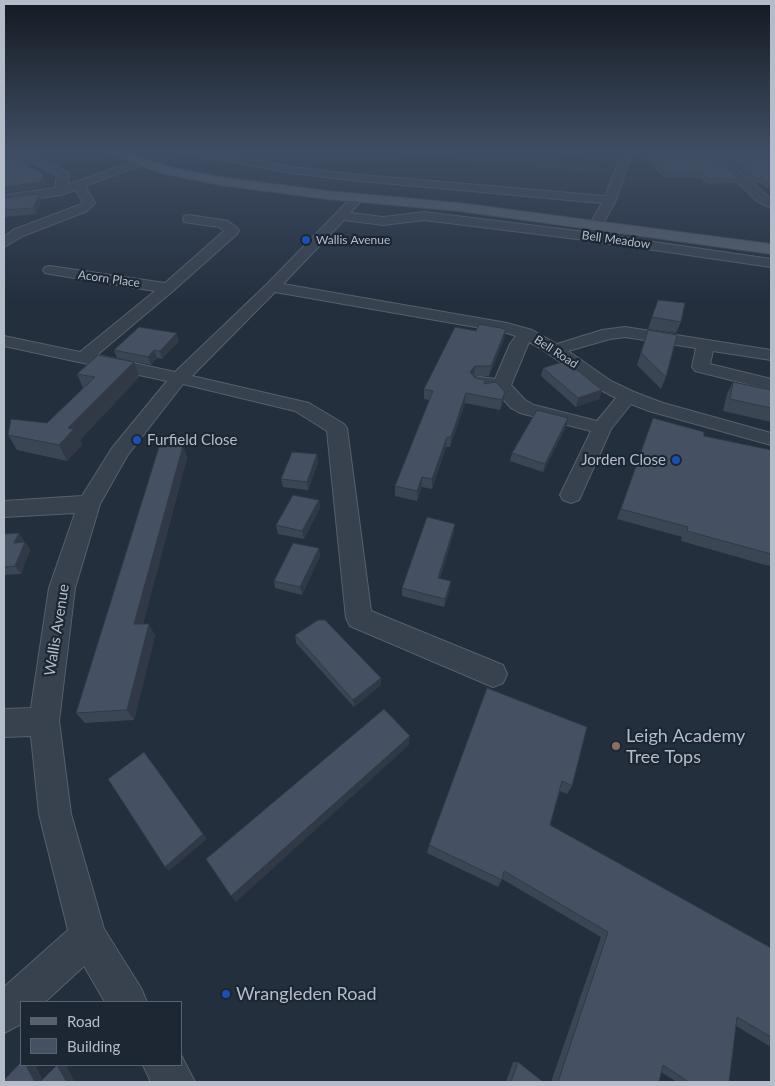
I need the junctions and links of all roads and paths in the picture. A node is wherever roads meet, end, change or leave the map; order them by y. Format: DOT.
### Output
graph roads {
  1 [pos="610,200"];
  2 [pos="88,201"];
  3 [pos="355,201"];
  4 [pos="388,201"];
  5 [pos="341,216"];
  6 [pos="194,224"];
  7 [pos="596,224"];
  8 [pos="4,243"];
  9 [pos="771,249"];
  10 [pos="771,263"];
  11 [pos="50,270"];
  12 [pos="272,287"];
  13 [pos="168,288"];
  14 [pos="4,332"];
  15 [pos="526,334"];
  16 [pos="706,344"];
  17 [pos="555,350"];
  18 [pos="771,355"];
  19 [pos="84,357"];
  20 [pos="179,378"];
  21 [pos="480,382"];
  22 [pos="771,384"];
  23 [pos="501,386"];
  24 [pos="627,396"];
  25 [pos="602,428"];
  26 [pos="771,439"];
  27 [pos="571,495"];
  28 [pos="89,504"];
  29 [pos="4,509"];
  30 [pos="493,674"];
  31 [pos="44,720"];
  32 [pos="4,722"];
  33 [pos="88,937"];
  34 [pos="126,1001"];
  35 [pos="4,1012"];
  36 [pos="165,1066"];
  37 [pos="174,1082"];
  1 -- 7 [label="street"];
  2 -- 8 [label="street"];
  3 -- 5 [label="street, Wallis Avenue"];
  4 -- 7 [label="main road"];
  5 -- 10 [label="street, Bell Meadow"];
  5 -- 12 [label="street, Wallis Avenue"];
  6 -- 13 [label="street, Acorn Place"];
  7 -- 9 [label="main road"];
  11 -- 13 [label="street, Acorn Place"];
  12 -- 15 [label="street, Bell Road"];
  12 -- 20 [label="street, Wallis Avenue"];
  13 -- 19 [label="street, Acorn Place"];
  14 -- 19 [label="street"];
  15 -- 17 [label="street, Bell Road"];
  15 -- 23 [label="street"];
  16 -- 17 [label="street"];
  16 -- 18 [label="street"];
  16 -- 22 [label="street"];
  17 -- 24 [label="street, Bell Road"];
  19 -- 20 [label="street"];
  20 -- 28 [label="street, Wallis Avenue"];
  20 -- 30 [label="street"];
  21 -- 23 [label="street"];
  23 -- 25 [label="street"];
  24 -- 25 [label="street"];
  24 -- 26 [label="street, Bell Road"];
  25 -- 27 [label="street"];
  28 -- 29 [label="street"];
  28 -- 31 [label="street, Wallis Avenue"];
  31 -- 32 [label="street"];
  31 -- 33 [label="street, Wallis Avenue"];
  33 -- 34 [label="street, Wallis Avenue"];
  33 -- 35 [label="street"];
  36 -- 37 [label="street"];
}
